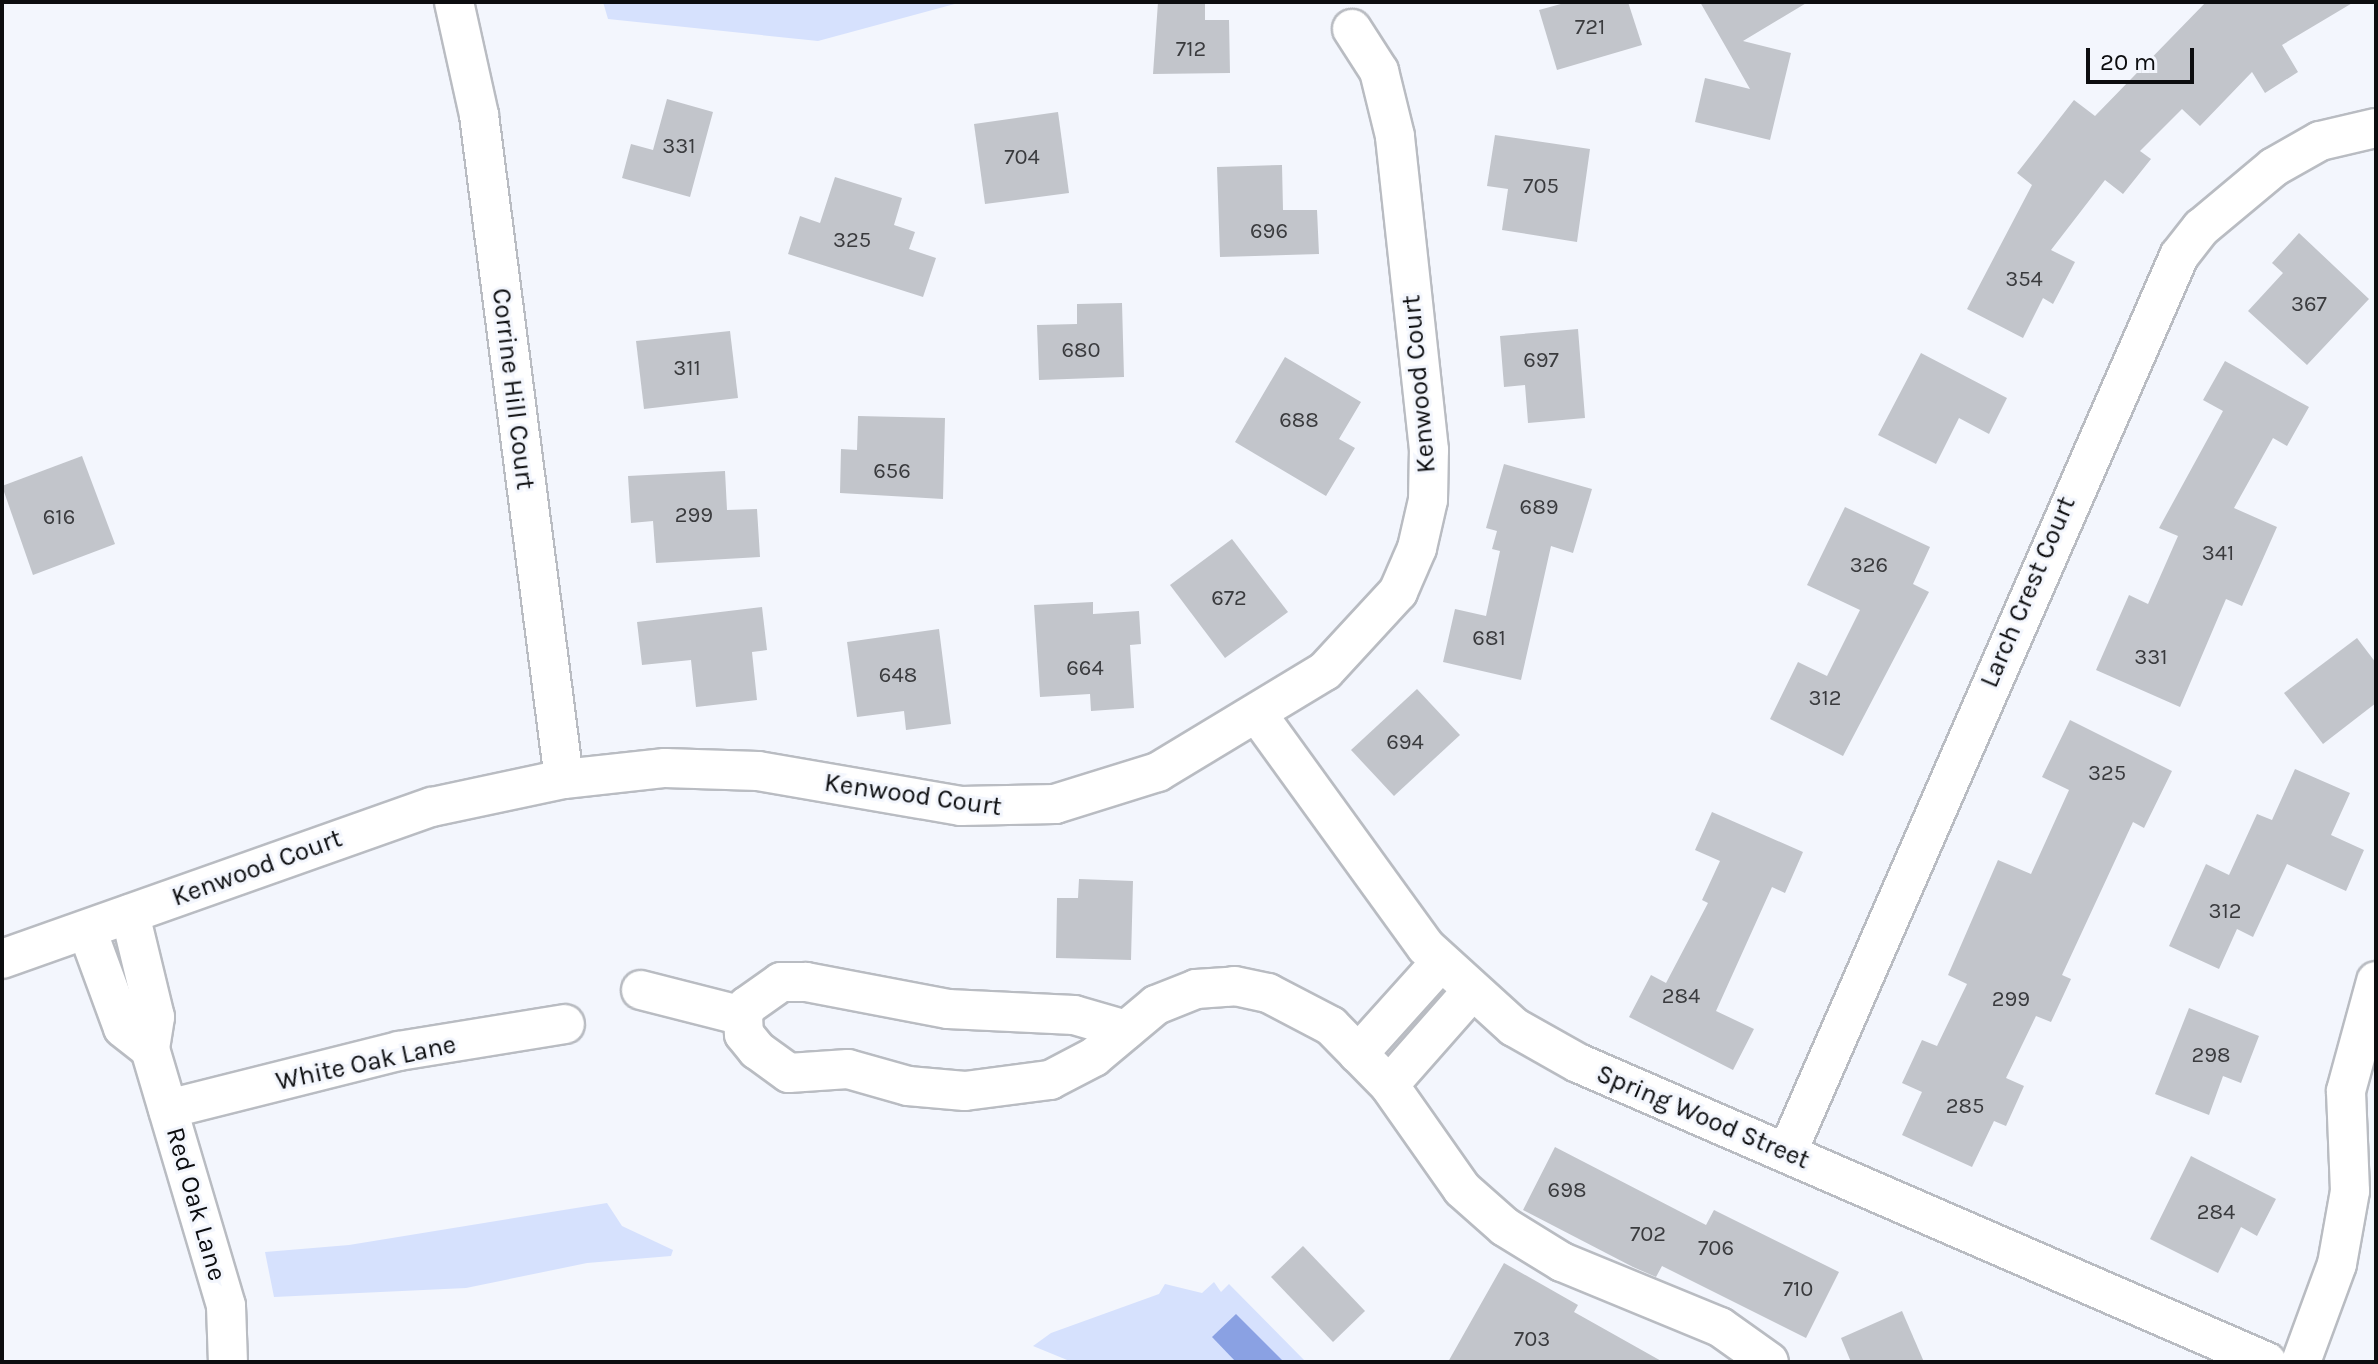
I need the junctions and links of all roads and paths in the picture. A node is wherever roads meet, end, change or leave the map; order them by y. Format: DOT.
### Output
graph roads {
  1 [pos="454,2"];
  2 [pos="1352,29"];
  3 [pos="2376,128"];
  4 [pos="1258,715"];
  5 [pos="564,779"];
  6 [pos="130,914"];
  7 [pos="87,930"];
  8 [pos="2,959"];
  9 [pos="1440,963"];
  10 [pos="2376,981"];
  11 [pos="641,990"];
  12 [pos="1470,993"];
  13 [pos="743,1016"];
  14 [pos="565,1024"];
  15 [pos="1126,1030"];
  16 [pos="150,1049"];
  17 [pos="1358,1054"];
  18 [pos="1389,1085"];
  19 [pos="168,1109"];
  20 [pos="1787,1153"];
  21 [pos="228,1362"];
  22 [pos="1769,1362"];
  23 [pos="2267,1362"];
  24 [pos="2301,1362"];
  1 -- 5 [label="street, Corrine Hill Court"];
  2 -- 4 [label="street, Kenwood Court"];
  3 -- 20 [label="street, Larch Crest Court"];
  4 -- 5 [label="street, Kenwood Court"];
  4 -- 9 [label="street, Spring Wood Street"];
  5 -- 6 [label="street, Kenwood Court"];
  6 -- 7 [label="street, Kenwood Court"];
  6 -- 16 [label="street, Red Oak Lane"];
  7 -- 8 [label="street, Kenwood Court"];
  7 -- 16 [label="street"];
  9 -- 12 [label="street, Spring Wood Street"];
  9 -- 17 [label="street"];
  10 -- 24 [label="street"];
  11 -- 13 [label="street"];
  12 -- 18 [label="street"];
  12 -- 20 [label="street, Spring Wood Street"];
  13 -- 15 [label="street"];
  13 -- 15 [label="street"];
  14 -- 19 [label="street, White Oak Lane"];
  15 -- 17 [label="street"];
  16 -- 19 [label="street, Red Oak Lane"];
  17 -- 18 [label="street"];
  18 -- 22 [label="street"];
  19 -- 21 [label="street, Red Oak Lane"];
  20 -- 23 [label="street, Spring Wood Street"];
}
